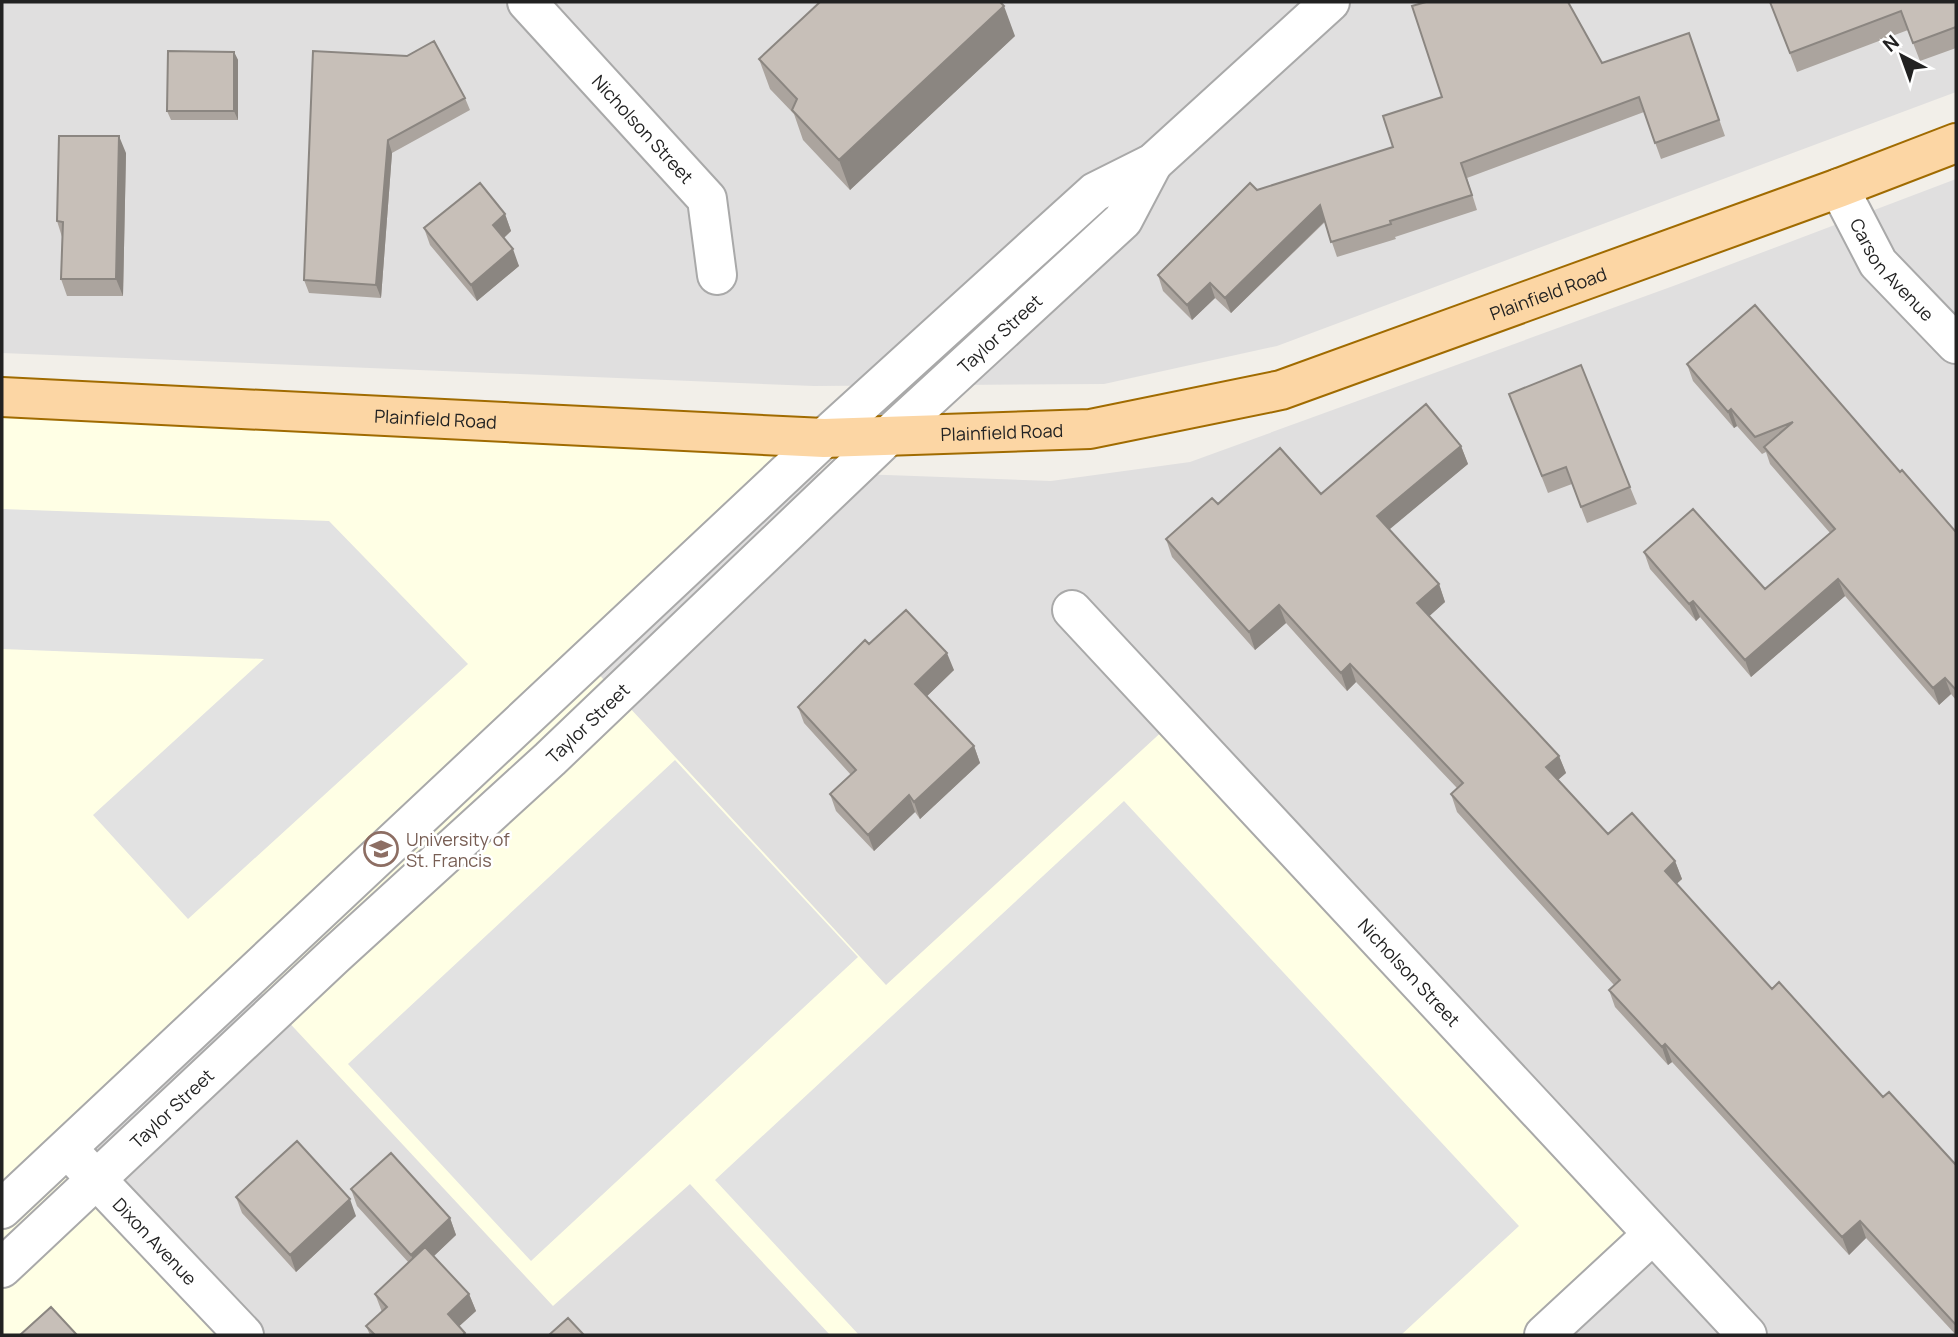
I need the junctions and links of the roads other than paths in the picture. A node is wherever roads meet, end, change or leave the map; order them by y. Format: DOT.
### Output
graph roads {
  1 [pos="527,2"];
  2 [pos="1330,2"];
  3 [pos="1956,143"];
  4 [pos="1153,163"];
  5 [pos="1839,188"];
  6 [pos="717,275"];
  7 [pos="1956,344"];
  8 [pos="2,397"];
  9 [pos="824,438"];
  10 [pos="886,438"];
  11 [pos="1072,610"];
  12 [pos="67,1149"];
  13 [pos="96,1179"];
  14 [pos="2,1209"];
  15 [pos="1652,1235"];
  16 [pos="2,1268"];
  17 [pos="244,1335"];
  18 [pos="1544,1335"];
  19 [pos="1747,1335"];
  1 -- 6 [label="street, Nicholson Street"];
  2 -- 4 [label="street, Taylor Street"];
  3 -- 5 [label="main road, Plainfield Road"];
  4 -- 9 [label="street, Taylor Street"];
  4 -- 10 [label="street, Taylor Street"];
  5 -- 7 [label="street, Carson Avenue"];
  5 -- 10 [label="main road, Plainfield Road"];
  8 -- 9 [label="main road, Plainfield Road"];
  9 -- 10 [label="main road, Plainfield Road"];
  9 -- 12 [label="street, Taylor Street"];
  10 -- 13 [label="street, Taylor Street"];
  11 -- 15 [label="street, Nicholson Street"];
  12 -- 13 [label="street, Dixon Avenue"];
  12 -- 14 [label="street, Taylor Street"];
  13 -- 16 [label="street, Taylor Street"];
  13 -- 17 [label="street, Dixon Avenue"];
  15 -- 18 [label="street"];
  15 -- 19 [label="street, Nicholson Street"];
}
